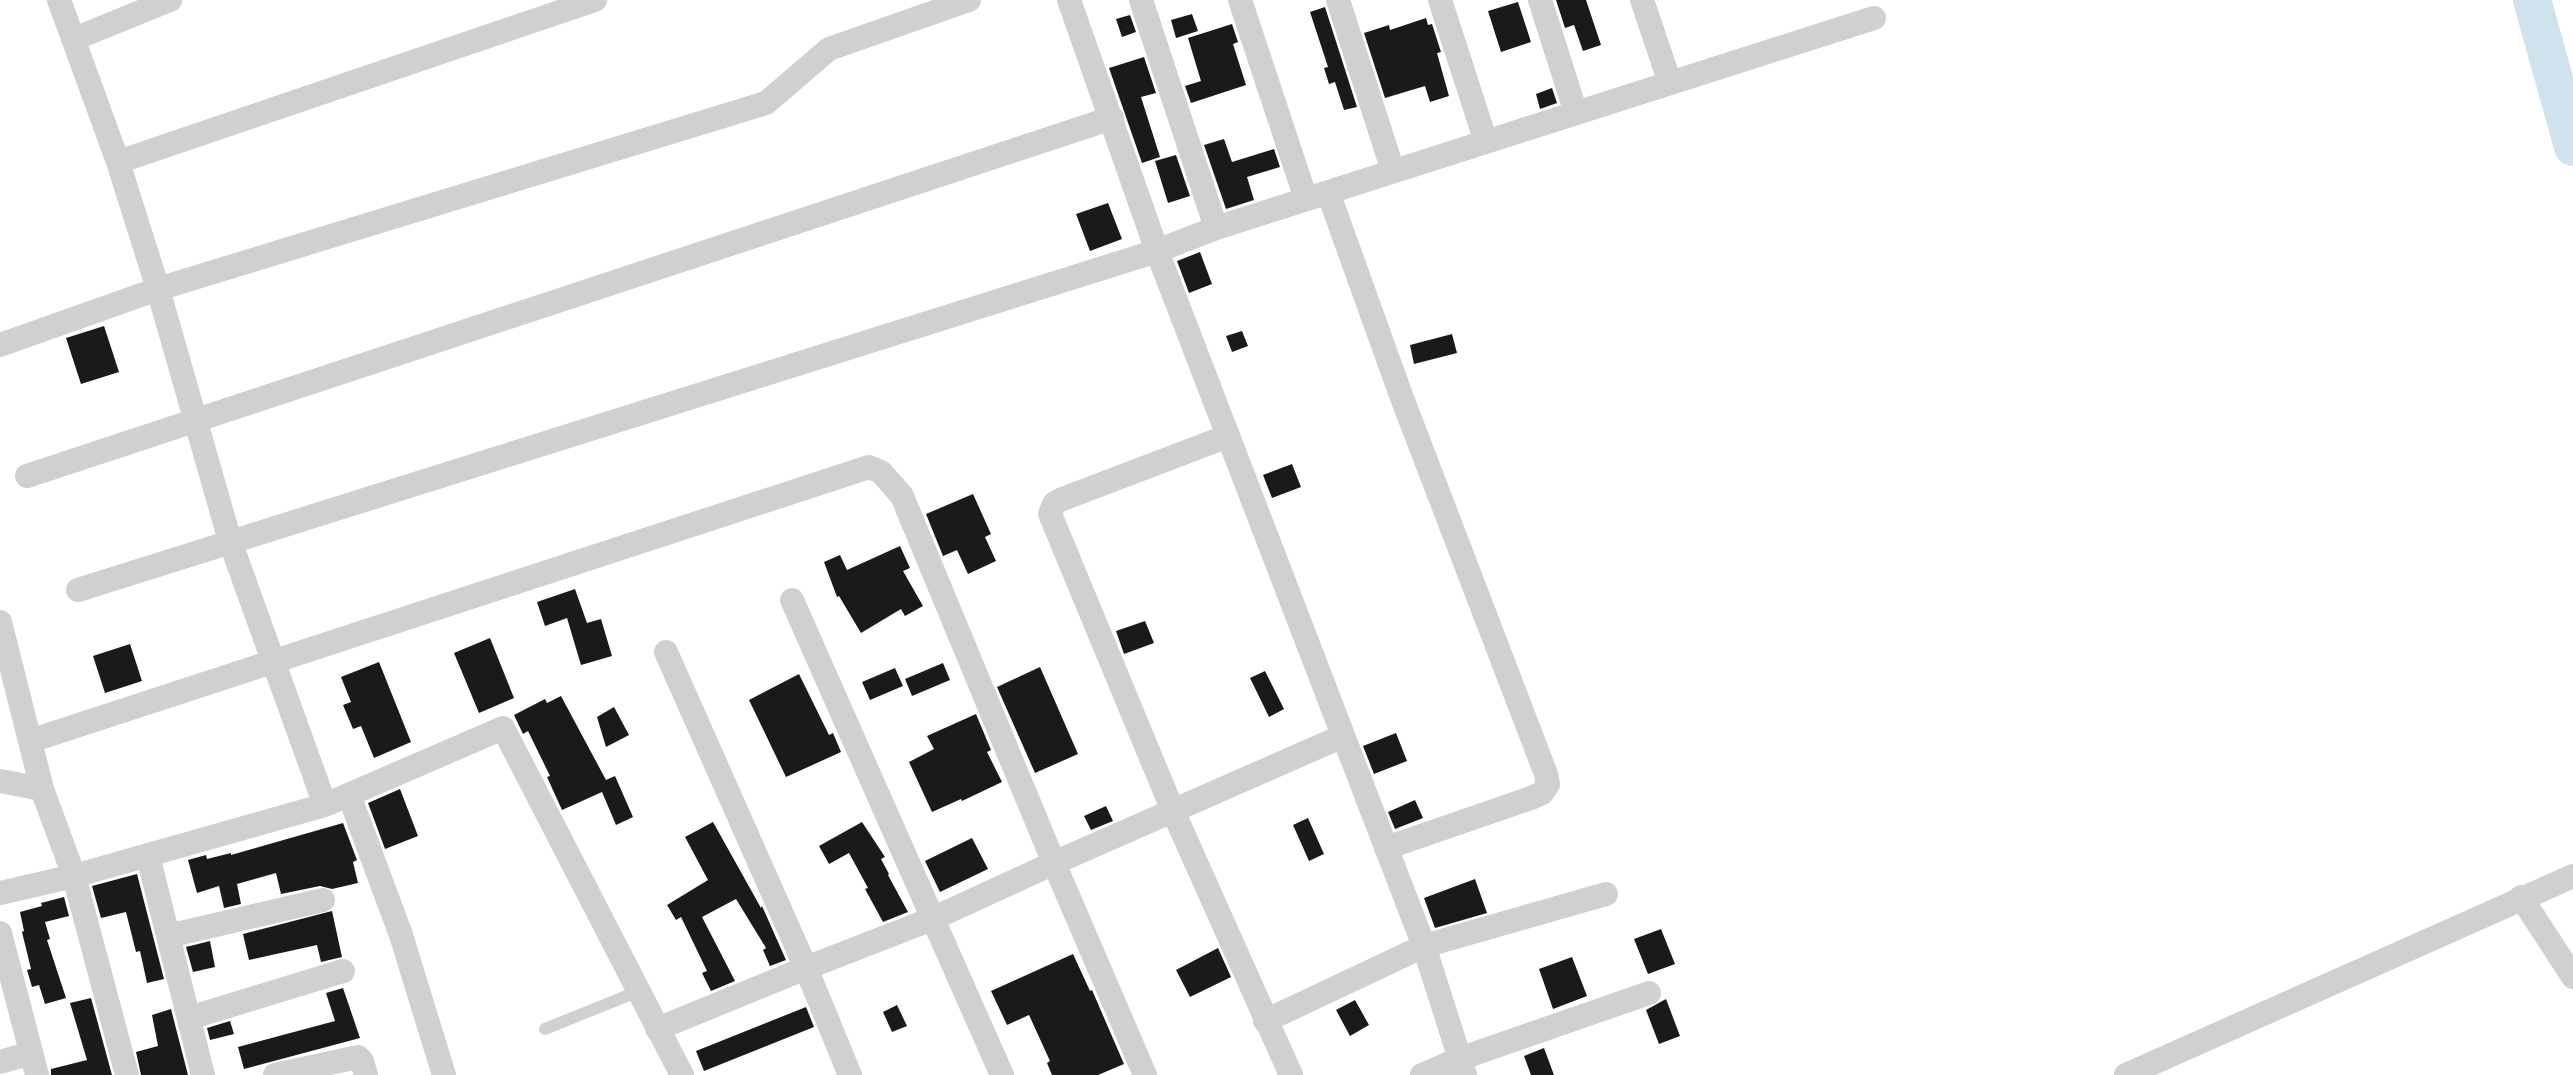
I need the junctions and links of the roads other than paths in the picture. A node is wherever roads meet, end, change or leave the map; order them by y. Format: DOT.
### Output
graph roads {
  1 [pos="59,0"];
  2 [pos="170,0"];
  3 [pos="595,0"];
  4 [pos="969,0"];
  5 [pos="1069,0"];
  6 [pos="1141,0"];
  7 [pos="1240,0"];
  8 [pos="1338,0"];
  9 [pos="1440,0"];
  10 [pos="1539,0"];
  11 [pos="1642,0"];
  12 [pos="1874,18"];
  13 [pos="74,40"];
  14 [pos="1670,83"];
  15 [pos="1576,113"];
  16 [pos="1112,118"];
  17 [pos="1486,142"];
  18 [pos="118,162"];
  19 [pos="1393,171"];
  20 [pos="1317,196"];
  21 [pos="1216,228"];
  22 [pos="1157,251"];
  23 [pos="158,289"];
  24 [pos="0,345"];
  25 [pos="196,419"];
  26 [pos="1228,436"];
  27 [pos="27,476"];
  28 [pos="230,541"];
  29 [pos="78,590"];
  30 [pos="792,600"];
  31 [pos="0,622"];
  32 [pos="666,652"];
  33 [pos="274,662"];
  34 [pos="1343,736"];
  35 [pos="30,741"];
  36 [pos="0,781"];
  37 [pos="43,789"];
  38 [pos="349,795"];
  39 [pos="325,805"];
  40 [pos="1173,811"];
  41 [pos="1386,848"];
  42 [pos="148,856"];
  43 [pos="1054,863"];
  44 [pos="74,876"];
  45 [pos="2573,876"];
  46 [pos="0,893"];
  47 [pos="1606,894"];
  48 [pos="2521,897"];
  49 [pos="323,900"];
  50 [pos="932,919"];
  51 [pos="0,933"];
  52 [pos="168,936"];
  53 [pos="1424,946"];
  54 [pos="806,968"];
  55 [pos="343,971"];
  56 [pos="2573,977"];
  57 [pos="6,979"];
  58 [pos="639,991"];
  59 [pos="1650,993"];
  60 [pos="188,1018"];
  61 [pos="1265,1021"];
  62 [pos="545,1029"];
  63 [pos="657,1029"];
  64 [pos="0,1062"];
  65 [pos="34,1064"];
  66 [pos="1462,1067"];
  67 [pos="282,1074"];
  68 [pos="127,1075"];
  69 [pos="203,1075"];
  70 [pos="366,1075"];
  71 [pos="444,1075"];
  72 [pos="682,1075"];
  73 [pos="850,1075"];
  74 [pos="1002,1075"];
  75 [pos="1145,1075"];
  76 [pos="1291,1075"];
  77 [pos="1422,1075"];
  78 [pos="2126,1075"];
  1 -- 13 [label="street"];
  2 -- 13 [label="street"];
  3 -- 18 [label="street"];
  4 -- 23 [label="street"];
  5 -- 16 [label="street"];
  6 -- 21 [label="street"];
  7 -- 20 [label="street"];
  8 -- 19 [label="street"];
  9 -- 17 [label="street"];
  10 -- 15 [label="street"];
  11 -- 14 [label="street"];
  12 -- 14 [label="street"];
  13 -- 18 [label="street"];
  14 -- 15 [label="street"];
  15 -- 17 [label="street"];
  16 -- 22 [label="street"];
  16 -- 25 [label="street"];
  17 -- 19 [label="street"];
  18 -- 23 [label="street"];
  19 -- 20 [label="street"];
  20 -- 21 [label="street"];
  20 -- 41 [label="street"];
  21 -- 22 [label="street"];
  22 -- 26 [label="street"];
  22 -- 28 [label="street"];
  23 -- 24 [label="street"];
  23 -- 25 [label="street"];
  25 -- 27 [label="street"];
  25 -- 28 [label="street"];
  26 -- 34 [label="street"];
  26 -- 40 [label="street"];
  28 -- 29 [label="street"];
  28 -- 33 [label="street"];
  30 -- 50 [label="street"];
  31 -- 35 [label="street"];
  32 -- 54 [label="street"];
  33 -- 35 [label="street"];
  33 -- 39 [label="street"];
  33 -- 43 [label="street"];
  34 -- 40 [label="street"];
  34 -- 41 [label="street"];
  35 -- 37 [label="street"];
  36 -- 37 [label="street"];
  37 -- 44 [label="street"];
  38 -- 39 [label="street"];
  38 -- 58 [label="street"];
  38 -- 71 [label="street"];
  39 -- 42 [label="street"];
  40 -- 43 [label="street"];
  40 -- 61 [label="street"];
  41 -- 53 [label="street"];
  42 -- 44 [label="street"];
  42 -- 52 [label="street"];
  43 -- 50 [label="street"];
  43 -- 75 [label="street"];
  44 -- 46 [label="street"];
  44 -- 68 [label="street"];
  45 -- 48 [label="street"];
  47 -- 53 [label="street"];
  48 -- 56 [label="street"];
  48 -- 78 [label="street"];
  49 -- 52 [label="street"];
  50 -- 54 [label="street"];
  50 -- 74 [label="street"];
  51 -- 57 [label="street"];
  52 -- 60 [label="street"];
  53 -- 61 [label="street"];
  53 -- 66 [label="street"];
  54 -- 63 [label="street"];
  54 -- 73 [label="street"];
  55 -- 60 [label="street"];
  57 -- 65 [label="street"];
  58 -- 62 [label="lane"];
  58 -- 63 [label="street"];
  59 -- 66 [label="street"];
  60 -- 69 [label="street"];
  61 -- 76 [label="street"];
  63 -- 72 [label="street"];
  64 -- 65 [label="street"];
  66 -- 77 [label="street"];
  67 -- 70 [label="street"];
}
